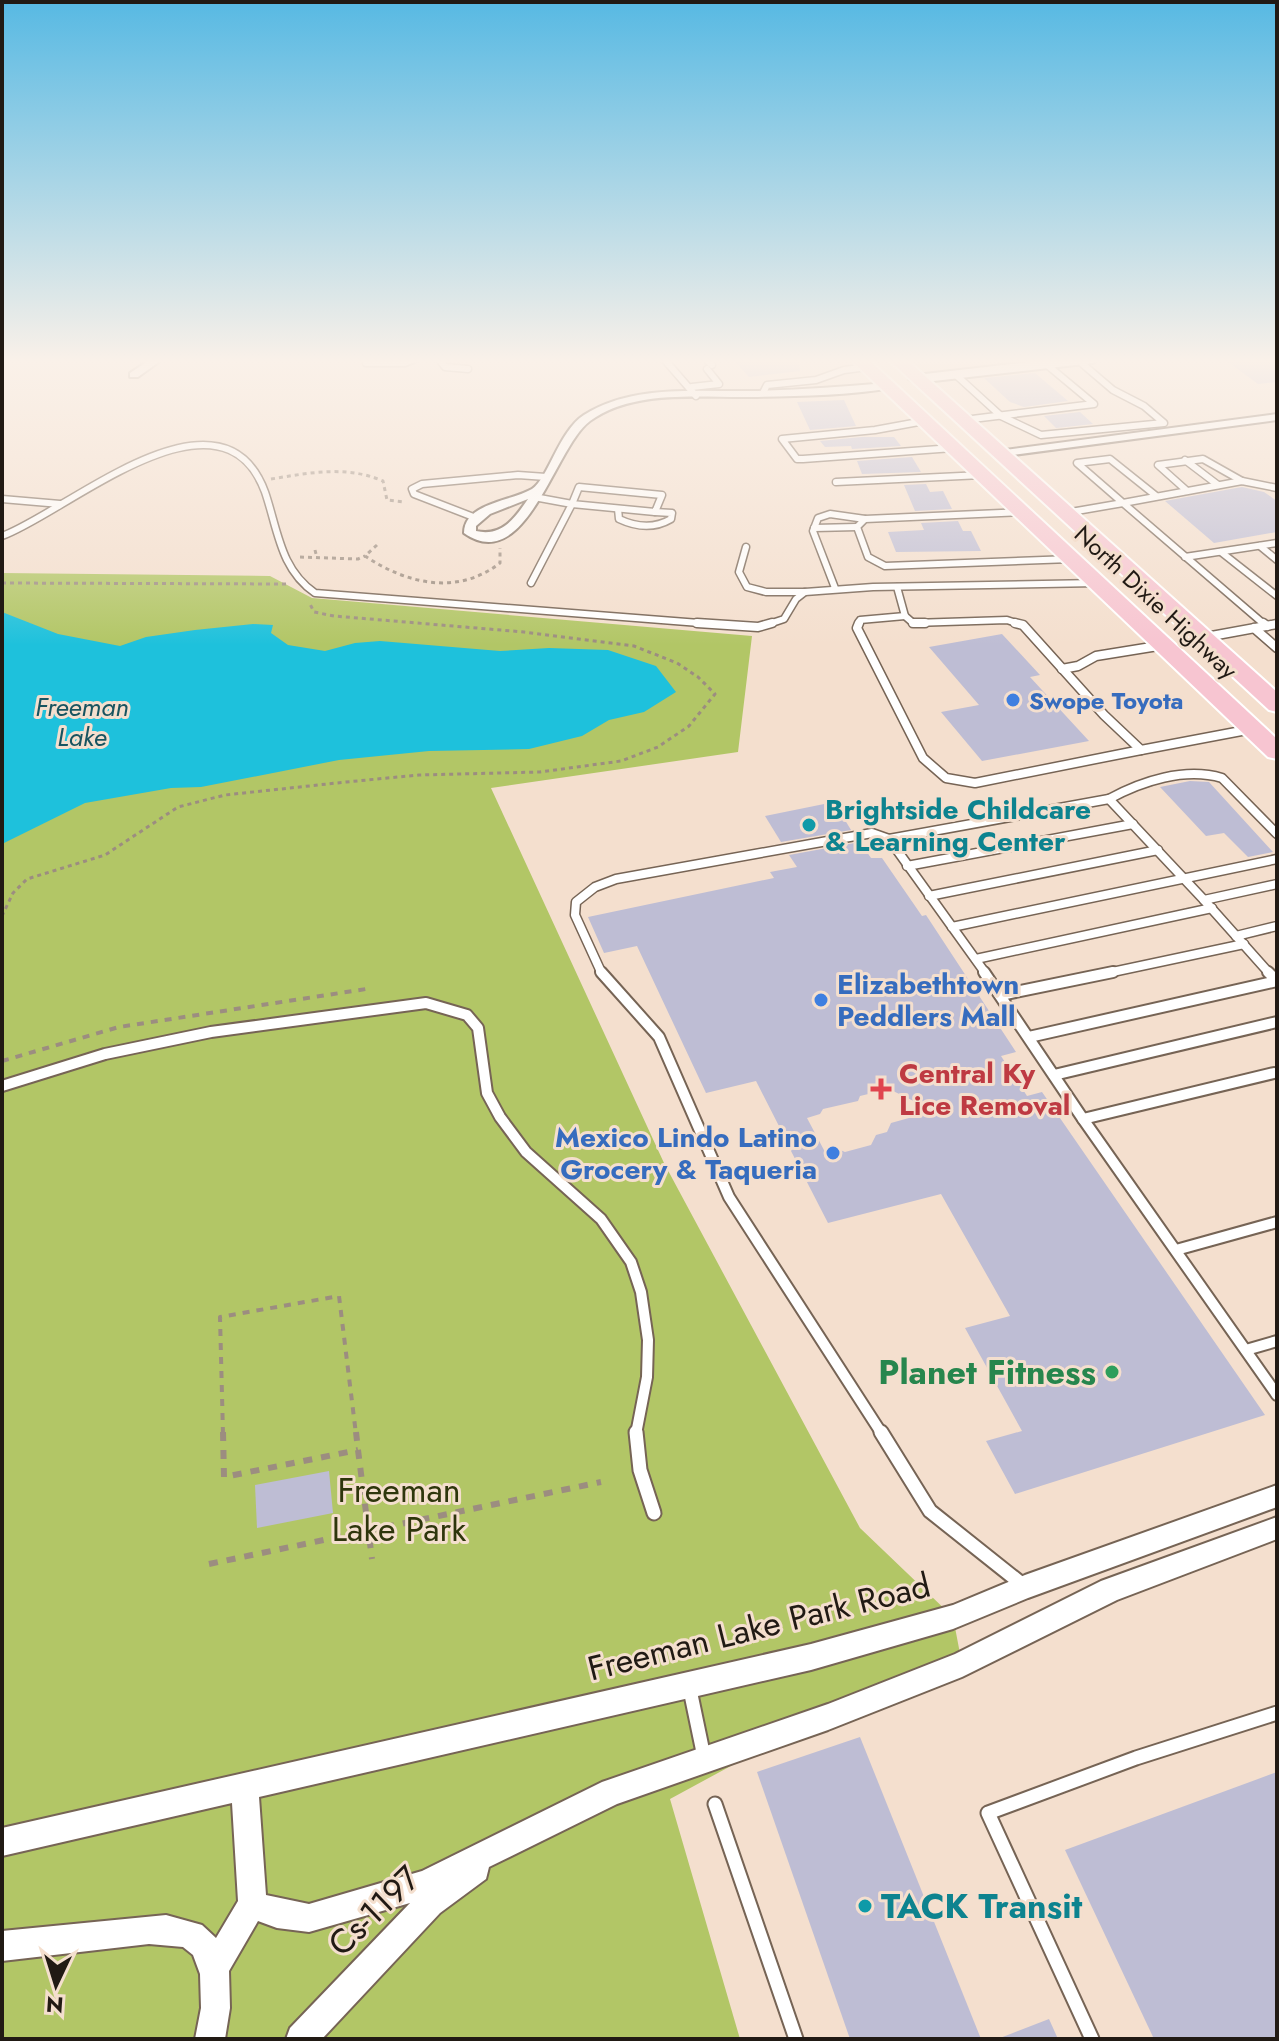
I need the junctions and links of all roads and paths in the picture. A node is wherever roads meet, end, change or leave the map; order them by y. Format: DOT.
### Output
graph roads {
  1 [pos="158,454"];
  2 [pos="235,454"];
  3 [pos="559,454"];
  4 [pos="793,454"];
  5 [pos="905,454"];
  6 [pos="960,454"];
  7 [pos="984,454"];
  8 [pos="998,454"];
  9 [pos="1185,460"];
  10 [pos="982,475"];
  11 [pos="546,477"];
  12 [pos="270,480"];
  13 [pos="1242,481"];
  14 [pos="836,482"];
  15 [pos="1218,485"];
  16 [pos="1277,488"];
  17 [pos="1186,490"];
  18 [pos="536,494"];
  19 [pos="1155,495"];
  20 [pos="2,499"];
  21 [pos="1123,503"];
  22 [pos="60,504"];
  23 [pos="410,504"];
  24 [pos="572,504"];
  25 [pos="618,509"];
  26 [pos="655,512"];
  27 [pos="1064,513"];
  28 [pos="1027,517"];
  29 [pos="476,518"];
  30 [pos="865,519"];
  31 [pos="857,527"];
  32 [pos="814,528"];
  33 [pos="2,536"];
  34 [pos="1096,543"];
  35 [pos="1277,543"];
  36 [pos="295,545"];
  37 [pos="377,545"];
  38 [pos="1260,546"];
  39 [pos="746,547"];
  40 [pos="500,548"];
  41 [pos="315,550"];
  42 [pos="1221,552"];
  43 [pos="365,556"];
  44 [pos="1185,557"];
  45 [pos="317,558"];
  46 [pos="1071,559"];
  47 [pos="1277,560"];
  48 [pos="2,583"];
  49 [pos="531,583"];
  50 [pos="1097,583"];
  51 [pos="292,585"];
  52 [pos="897,587"];
  53 [pos="835,588"];
  54 [pos="805,592"];
  55 [pos="1277,596"];
  56 [pos="309,597"];
  57 [pos="905,616"];
  58 [pos="1277,624"];
  59 [pos="1267,626"];
  60 [pos="1254,628"];
  61 [pos="1202,638"];
  62 [pos="1277,648"];
  63 [pos="1168,650"];
  64 [pos="1062,669"];
  65 [pos="1277,705"];
  66 [pos="1277,720"];
  67 [pos="1252,729"];
  68 [pos="1277,737"];
  69 [pos="1141,750"];
  70 [pos="1277,752"];
  71 [pos="1109,799"];
  72 [pos="1133,824"];
  73 [pos="1277,834"];
  74 [pos="889,839"];
  75 [pos="1158,850"];
  76 [pos="1277,859"];
  77 [pos="907,866"];
  78 [pos="1185,879"];
  79 [pos="1277,884"];
  80 [pos="929,896"];
  81 [pos="1204,900"];
  82 [pos="1212,908"];
  83 [pos="2,916"];
  84 [pos="1277,926"];
  85 [pos="952,927"];
  86 [pos="1236,936"];
  87 [pos="1244,944"];
  88 [pos="976,959"];
  89 [pos="1277,981"];
  90 [pos="366,989"];
  91 [pos="1001,995"];
  92 [pos="1277,1022"];
  93 [pos="1029,1037"];
  94 [pos="2,1061"];
  95 [pos="1276,1074"];
  96 [pos="1054,1075"];
  97 [pos="2,1086"];
  98 [pos="1083,1119"];
  99 [pos="1277,1222"];
  100 [pos="1176,1250"];
  101 [pos="1277,1341"];
  102 [pos="1246,1350"];
  103 [pos="1277,1395"];
  104 [pos="359,1450"];
  105 [pos="601,1482"];
  106 [pos="1277,1496"];
  107 [pos="654,1513"];
  108 [pos="1277,1528"];
  109 [pos="368,1531"];
  110 [pos="372,1559"];
  111 [pos="209,1564"];
  112 [pos="1025,1587"];
  113 [pos="688,1683"];
  114 [pos="1277,1713"];
  115 [pos="704,1760"];
  116 [pos="245,1785"];
  117 [pos="715,1804"];
  118 [pos="2,1842"];
  119 [pos="508,1846"];
  120 [pos="252,1904"];
  121 [pos="2,1946"];
  122 [pos="215,1967"];
  123 [pos="210,2039"];
  124 [pos="301,2039"];
  125 [pos="796,2039"];
  126 [pos="1092,2039"];
  1 -- 22 [label="lane"];
  2 -- 54 [label="lane"];
  3 -- 11 [label="street"];
  4 -- 5 [label="lane"];
  6 -- 10 [label="main road, North Dixie Highway"];
  7 -- 34 [label="main road"];
  8 -- 27 [label="main road, North Dixie Highway"];
  9 -- 13 [label="lane"];
  9 -- 15 [label="lane"];
  9 -- 17 [label="lane"];
  10 -- 14 [label="lane"];
  10 -- 28 [label="main road, North Dixie Highway"];
  11 -- 18 [label="street"];
  11 -- 29 [label="lane"];
  12 -- 23 [label="path"];
  13 -- 15 [label="lane"];
  13 -- 16 [label="lane"];
  15 -- 17 [label="lane"];
  17 -- 19 [label="lane"];
  18 -- 24 [label="lane"];
  18 -- 29 [label="street"];
  18 -- 29 [label="street"];
  19 -- 21 [label="lane"];
  19 -- 21 [label="lane"];
  20 -- 22 [label="lane"];
  21 -- 27 [label="lane"];
  21 -- 44 [label="lane"];
  22 -- 33 [label="lane"];
  24 -- 25 [label="lane"];
  24 -- 26 [label="lane"];
  24 -- 49 [label="lane"];
  25 -- 26 [label="lane"];
  25 -- 26 [label="lane"];
  27 -- 34 [label="main road, North Dixie Highway"];
  28 -- 30 [label="lane"];
  28 -- 46 [label="main road, North Dixie Highway"];
  28 -- 61 [label="main road"];
  30 -- 31 [label="lane"];
  30 -- 32 [label="lane"];
  31 -- 32 [label="lane"];
  31 -- 46 [label="lane"];
  32 -- 53 [label="lane"];
  34 -- 61 [label="main road, North Dixie Highway"];
  35 -- 38 [label="lane"];
  36 -- 45 [label="path"];
  37 -- 43 [label="path"];
  38 -- 42 [label="lane"];
  38 -- 47 [label="lane"];
  39 -- 54 [label="lane"];
  40 -- 43 [label="path"];
  41 -- 45 [label="path"];
  42 -- 44 [label="lane"];
  42 -- 55 [label="lane"];
  43 -- 45 [label="path"];
  44 -- 59 [label="lane"];
  46 -- 50 [label="main road, North Dixie Highway"];
  48 -- 51 [label="path"];
  50 -- 52 [label="lane"];
  50 -- 63 [label="main road, North Dixie Highway"];
  52 -- 53 [label="lane"];
  52 -- 57 [label="lane"];
  53 -- 54 [label="lane"];
  56 -- 83 [label="path"];
  57 -- 64 [label="lane"];
  57 -- 69 [label="lane"];
  58 -- 59 [label="lane"];
  59 -- 60 [label="lane"];
  60 -- 61 [label="lane"];
  60 -- 62 [label="lane"];
  61 -- 65 [label="main road, North Dixie Highway"];
  63 -- 64 [label="lane"];
  63 -- 66 [label="main road"];
  63 -- 67 [label="main road, North Dixie Highway"];
  63 -- 68 [label="main road"];
  64 -- 69 [label="lane"];
  67 -- 69 [label="lane"];
  67 -- 70 [label="main road, North Dixie Highway"];
  71 -- 72 [label="lane"];
  71 -- 73 [label="lane"];
  71 -- 74 [label="lane"];
  72 -- 75 [label="lane"];
  72 -- 77 [label="lane"];
  74 -- 77 [label="lane"];
  74 -- 112 [label="lane"];
  75 -- 78 [label="lane"];
  75 -- 80 [label="lane"];
  76 -- 78 [label="lane"];
  77 -- 80 [label="lane"];
  78 -- 81 [label="lane"];
  78 -- 85 [label="lane"];
  79 -- 81 [label="lane"];
  80 -- 85 [label="lane"];
  81 -- 82 [label="lane"];
  82 -- 86 [label="lane"];
  82 -- 88 [label="lane"];
  84 -- 86 [label="lane"];
  85 -- 88 [label="lane"];
  86 -- 87 [label="lane"];
  87 -- 89 [label="lane"];
  87 -- 91 [label="lane"];
  88 -- 91 [label="lane"];
  89 -- 93 [label="lane"];
  90 -- 94 [label="path"];
  91 -- 93 [label="lane"];
  92 -- 96 [label="lane"];
  93 -- 96 [label="lane"];
  95 -- 98 [label="lane"];
  96 -- 98 [label="lane"];
  97 -- 107 [label="lane"];
  98 -- 100 [label="lane"];
  99 -- 100 [label="lane"];
  100 -- 102 [label="lane"];
  101 -- 102 [label="lane"];
  102 -- 103 [label="lane"];
  104 -- 104 [label="path"];
  104 -- 109 [label="path"];
  105 -- 109 [label="path"];
  106 -- 112 [label="street, Freeman Lake Park Road"];
  108 -- 115 [label="street"];
  109 -- 110 [label="path"];
  109 -- 111 [label="path"];
  112 -- 113 [label="street, Freeman Lake Park Road"];
  113 -- 115 [label="lane"];
  113 -- 116 [label="street, Freeman Lake Park Road"];
  114 -- 126 [label="lane"];
  115 -- 119 [label="street"];
  116 -- 118 [label="street, Freeman Lake Park Road"];
  116 -- 120 [label="street"];
  117 -- 125 [label="lane"];
  119 -- 120 [label="street"];
  119 -- 124 [label="street, Cs-1197"];
  120 -- 122 [label="street"];
  121 -- 122 [label="street"];
  122 -- 123 [label="street"];
}
